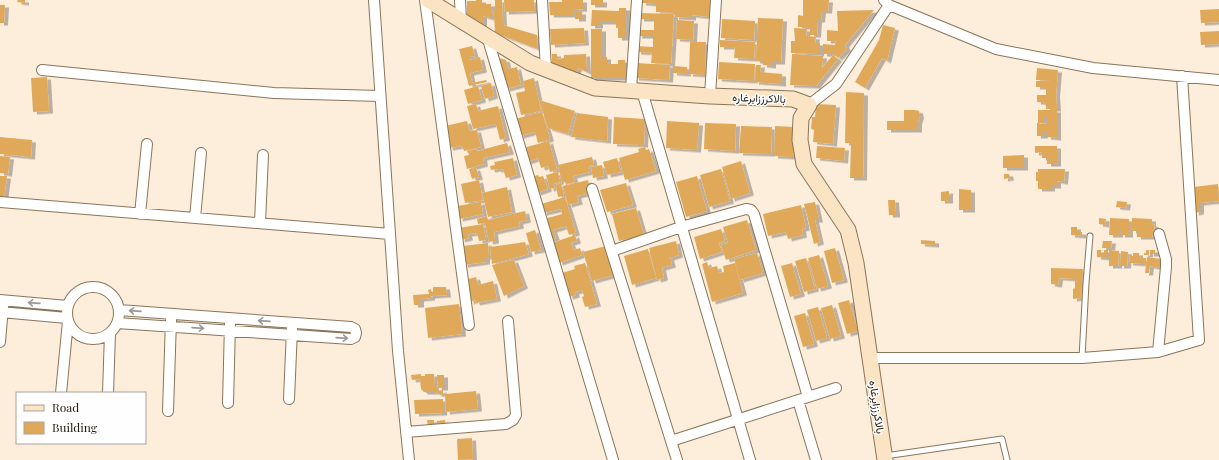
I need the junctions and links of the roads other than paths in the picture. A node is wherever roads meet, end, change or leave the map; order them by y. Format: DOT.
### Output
graph roads {
  1 [pos="374,0"];
  2 [pos="427,0"];
  3 [pos="460,0"];
  4 [pos="542,0"];
  5 [pos="636,0"];
  6 [pos="716,0"];
  7 [pos="887,3"];
  8 [pos="461,20"];
  9 [pos="487,36"];
  10 [pos="546,69"];
  11 [pos="42,70"];
  12 [pos="1182,76"];
  13 [pos="1219,80"];
  14 [pos="636,91"];
  15 [pos="380,96"];
  16 [pos="710,96"];
  17 [pos="809,105"];
  18 [pos="147,144"];
  19 [pos="201,153"];
  20 [pos="263,155"];
  21 [pos="592,189"];
  22 [pos="0,202"];
  23 [pos="140,214"];
  24 [pos="195,218"];
  25 [pos="260,224"];
  26 [pos="681,227"];
  27 [pos="390,234"];
  28 [pos="1159,234"];
  29 [pos="1090,236"];
  30 [pos="612,250"];
  31 [pos="2,301"];
  32 [pos="68,306"];
  33 [pos="119,310"];
  34 [pos="1,312"];
  35 [pos="172,314"];
  36 [pos="230,318"];
  37 [pos="68,320"];
  38 [pos="508,321"];
  39 [pos="292,322"];
  40 [pos="118,323"];
  41 [pos="322,325"];
  42 [pos="469,325"];
  43 [pos="171,326"];
  44 [pos="229,330"];
  45 [pos="110,333"];
  46 [pos="292,335"];
  47 [pos="322,337"];
  48 [pos="0,342"];
  49 [pos="1158,352"];
  50 [pos="870,358"];
  51 [pos="1082,358"];
  52 [pos="836,388"];
  53 [pos="61,392"];
  54 [pos="108,392"];
  55 [pos="803,398"];
  56 [pos="289,399"];
  57 [pos="228,403"];
  58 [pos="168,411"];
  59 [pos="737,419"];
  60 [pos="406,432"];
  61 [pos="671,441"];
  62 [pos="884,458"];
  63 [pos="409,460"];
  64 [pos="612,460"];
  65 [pos="677,460"];
  66 [pos="750,460"];
  67 [pos="816,460"];
  68 [pos="1007,460"];
  1 -- 15 [label="street"];
  2 -- 8 [label="street, بالاکرززابرغاره"];
  2 -- 42 [label="street"];
  3 -- 8 [label="street"];
  4 -- 10 [label="street"];
  5 -- 14 [label="street"];
  6 -- 16 [label="street"];
  7 -- 12 [label="street"];
  7 -- 17 [label="street"];
  8 -- 9 [label="street, بالاکرززابرغاره"];
  9 -- 10 [label="street, بالاکرززابرغاره"];
  9 -- 64 [label="street"];
  10 -- 14 [label="street, بالاکرززابرغاره"];
  11 -- 15 [label="street"];
  12 -- 13 [label="street"];
  12 -- 49 [label="street"];
  14 -- 16 [label="street, بالاکرززابرغاره"];
  14 -- 26 [label="street"];
  15 -- 27 [label="street"];
  16 -- 17 [label="street, بالاکرززابرغاره"];
  17 -- 50 [label="street, بالاکرززابرغاره"];
  18 -- 23 [label="street"];
  19 -- 24 [label="street"];
  20 -- 25 [label="street"];
  21 -- 30 [label="street"];
  22 -- 23 [label="street"];
  23 -- 24 [label="street"];
  24 -- 25 [label="street"];
  25 -- 27 [label="street"];
  26 -- 30 [label="street"];
  26 -- 55 [label="street"];
  26 -- 59 [label="street"];
  27 -- 60 [label="street"];
  28 -- 49 [label="street"];
  29 -- 51 [label="lane"];
  30 -- 61 [label="street"];
  32 -- 31 [label="street, one-way"];
  31 -- 34 [label="street"];
  32 -- 33 [label="street"];
  32 -- 37 [label="street"];
  35 -- 33 [label="street, one-way"];
  33 -- 40 [label="street"];
  34 -- 37 [label="street"];
  34 -- 48 [label="street"];
  35 -- 36 [label="street"];
  35 -- 43 [label="street"];
  39 -- 36 [label="street, one-way"];
  36 -- 44 [label="street"];
  37 -- 45 [label="street"];
  37 -- 53 [label="street"];
  38 -- 60 [label="street"];
  39 -- 41 [label="street"];
  39 -- 46 [label="street"];
  40 -- 43 [label="street"];
  40 -- 45 [label="street"];
  41 -- 47 [label="street"];
  47 -- 41 [label="street, one-way"];
  43 -- 44 [label="street, one-way"];
  43 -- 58 [label="street"];
  44 -- 46 [label="street"];
  44 -- 57 [label="street"];
  45 -- 54 [label="street"];
  46 -- 47 [label="street"];
  46 -- 56 [label="street"];
  49 -- 51 [label="street"];
  50 -- 51 [label="street"];
  50 -- 62 [label="street, بالاکرززابرغاره"];
  52 -- 55 [label="street"];
  55 -- 59 [label="street"];
  55 -- 67 [label="street"];
  59 -- 61 [label="street"];
  59 -- 66 [label="street"];
  60 -- 63 [label="street"];
  61 -- 65 [label="street"];
  62 -- 68 [label="lane"];
}
